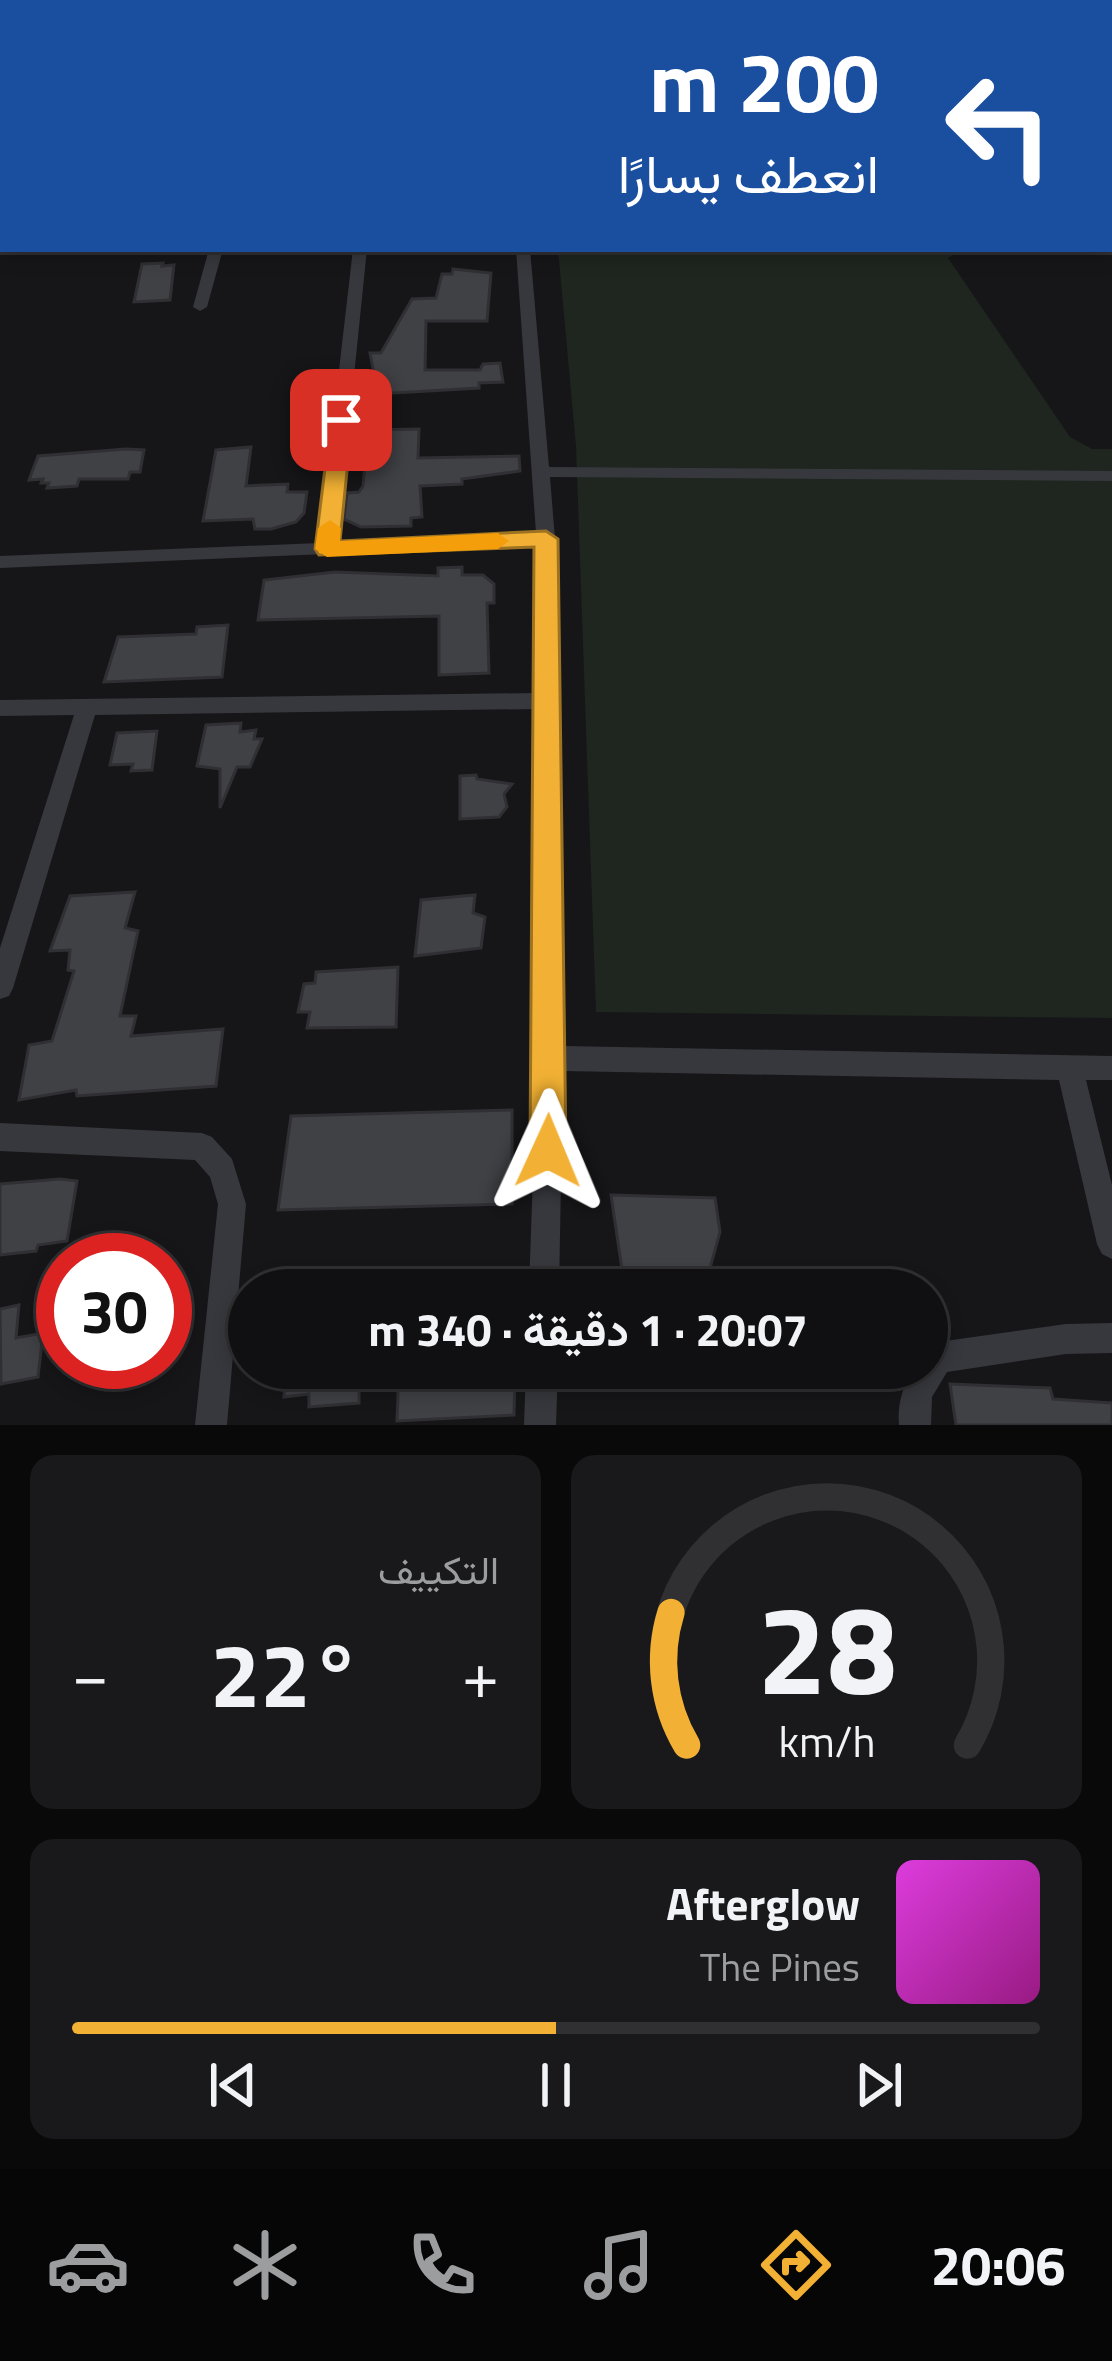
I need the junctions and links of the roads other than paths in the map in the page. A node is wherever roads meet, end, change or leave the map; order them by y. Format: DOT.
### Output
graph roads {
  1 [pos="215,252"];
  2 [pos="360,252"];
  3 [pos="523,252"];
  4 [pos="200,307"];
  5 [pos="541,472"];
  6 [pos="1112,476"];
  7 [pos="546,539"];
  8 [pos="327,549"];
  9 [pos="0,562"];
  10 [pos="548,701"];
  11 [pos="0,708"];
  12 [pos="87,708"];
  13 [pos="0,988"];
  14 [pos="550,1058"];
  15 [pos="1070,1068"];
  16 [pos="1112,1068"];
  17 [pos="0,1137"];
  18 [pos="1112,1244"];
  19 [pos="545,1269"];
  20 [pos="1112,1338"];
  21 [pos="541,1389"];
  22 [pos="211,1425"];
  23 [pos="540,1425"];
  24 [pos="915,1425"];
  1 -- 4 [label="street"];
  2 -- 8 [label="street"];
  3 -- 5 [label="street"];
  5 -- 6 [label="street"];
  5 -- 7 [label="street"];
  7 -- 8 [label="street"];
  7 -- 10 [label="street"];
  8 -- 9 [label="street"];
  10 -- 12 [label="street"];
  10 -- 14 [label="street"];
  11 -- 12 [label="street"];
  12 -- 13 [label="street"];
  14 -- 15 [label="street"];
  14 -- 19 [label="street"];
  15 -- 16 [label="street"];
  15 -- 18 [label="street"];
  17 -- 22 [label="street"];
  20 -- 24 [label="street"];
  21 -- 23 [label="street"];
}
